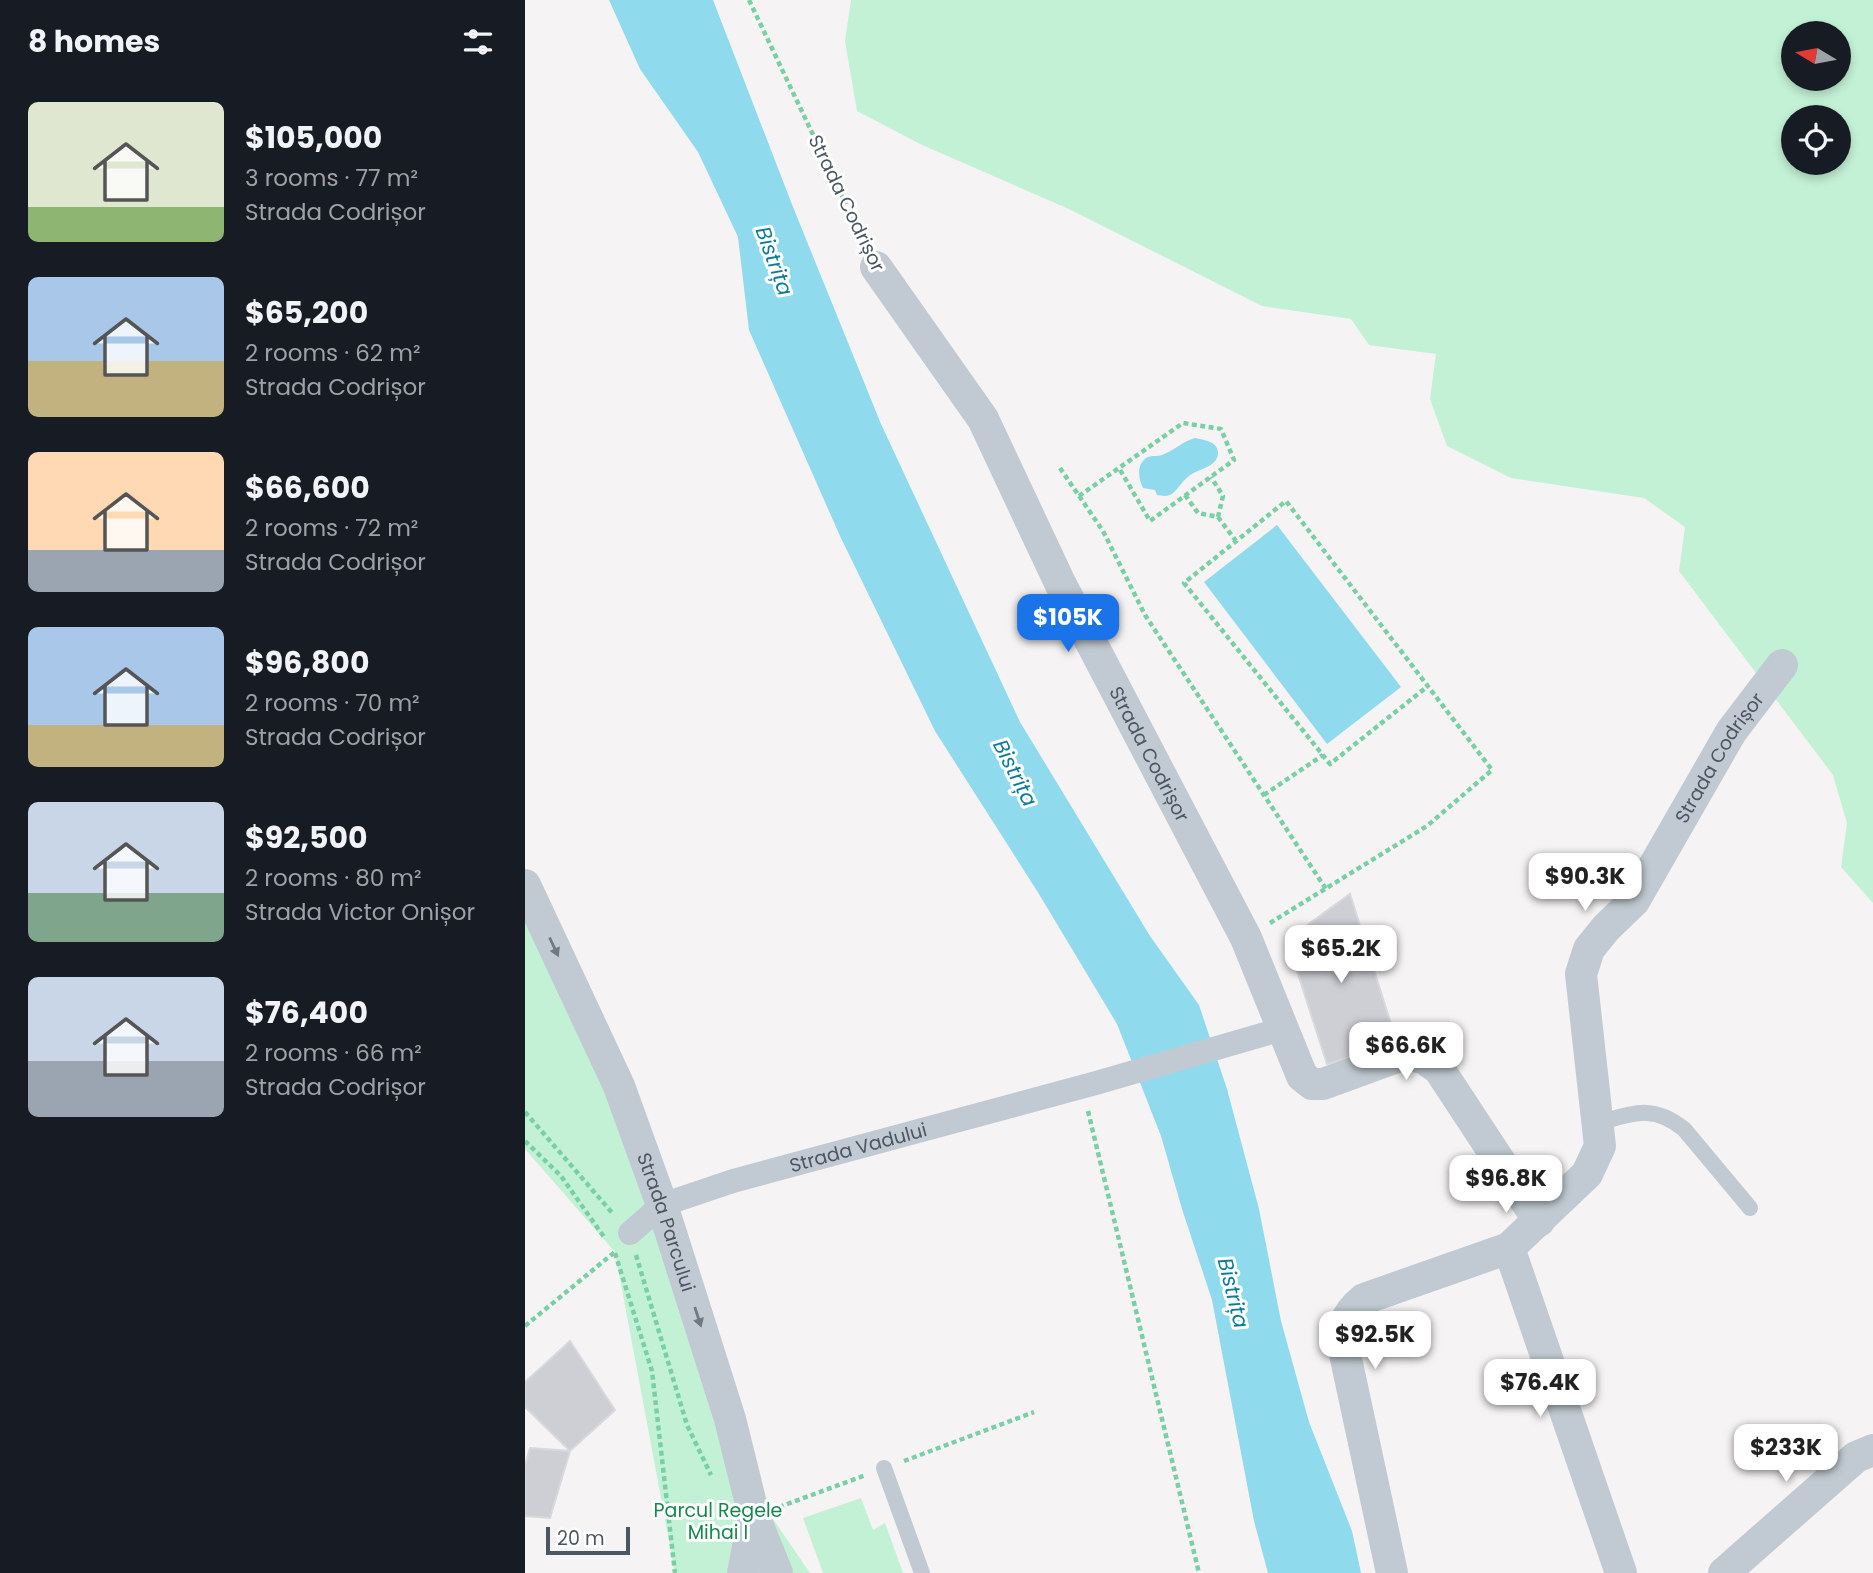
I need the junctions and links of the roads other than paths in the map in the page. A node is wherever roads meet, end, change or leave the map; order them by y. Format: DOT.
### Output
graph roads {
  1 [pos="876,267"];
  2 [pos="1782,664"];
  3 [pos="525,886"];
  4 [pos="1282,1029"];
  5 [pos="1598,1123"];
  6 [pos="662,1205"];
  7 [pos="1750,1209"];
  8 [pos="1539,1221"];
  9 [pos="622,1243"];
  10 [pos="1509,1248"];
  11 [pos="1873,1450"];
  12 [pos="884,1468"];
  13 [pos="754,1516"];
  14 [pos="743,1573"];
  15 [pos="776,1573"];
  16 [pos="922,1573"];
  17 [pos="1392,1573"];
  18 [pos="1621,1573"];
  19 [pos="1724,1573"];
  1 -- 4 [label="street, Strada Codrișor"];
  2 -- 5 [label="street, Strada Codrișor"];
  3 -- 6 [label="street, Strada Parcului, one-way"];
  4 -- 6 [label="street, Strada Vadului"];
  4 -- 8 [label="street, Strada Codrișor"];
  5 -- 7 [label="lane"];
  5 -- 8 [label="street, Strada Codrișor"];
  6 -- 9 [label="street, Strada Vadului"];
  6 -- 13 [label="street, Strada Parcului, one-way"];
  8 -- 10 [label="street, Strada Codrișor"];
  10 -- 17 [label="street"];
  10 -- 18 [label="street"];
  11 -- 19 [label="street"];
  12 -- 16 [label="lane"];
  13 -- 14 [label="street, Strada Parcului"];
  13 -- 15 [label="street"];
}
